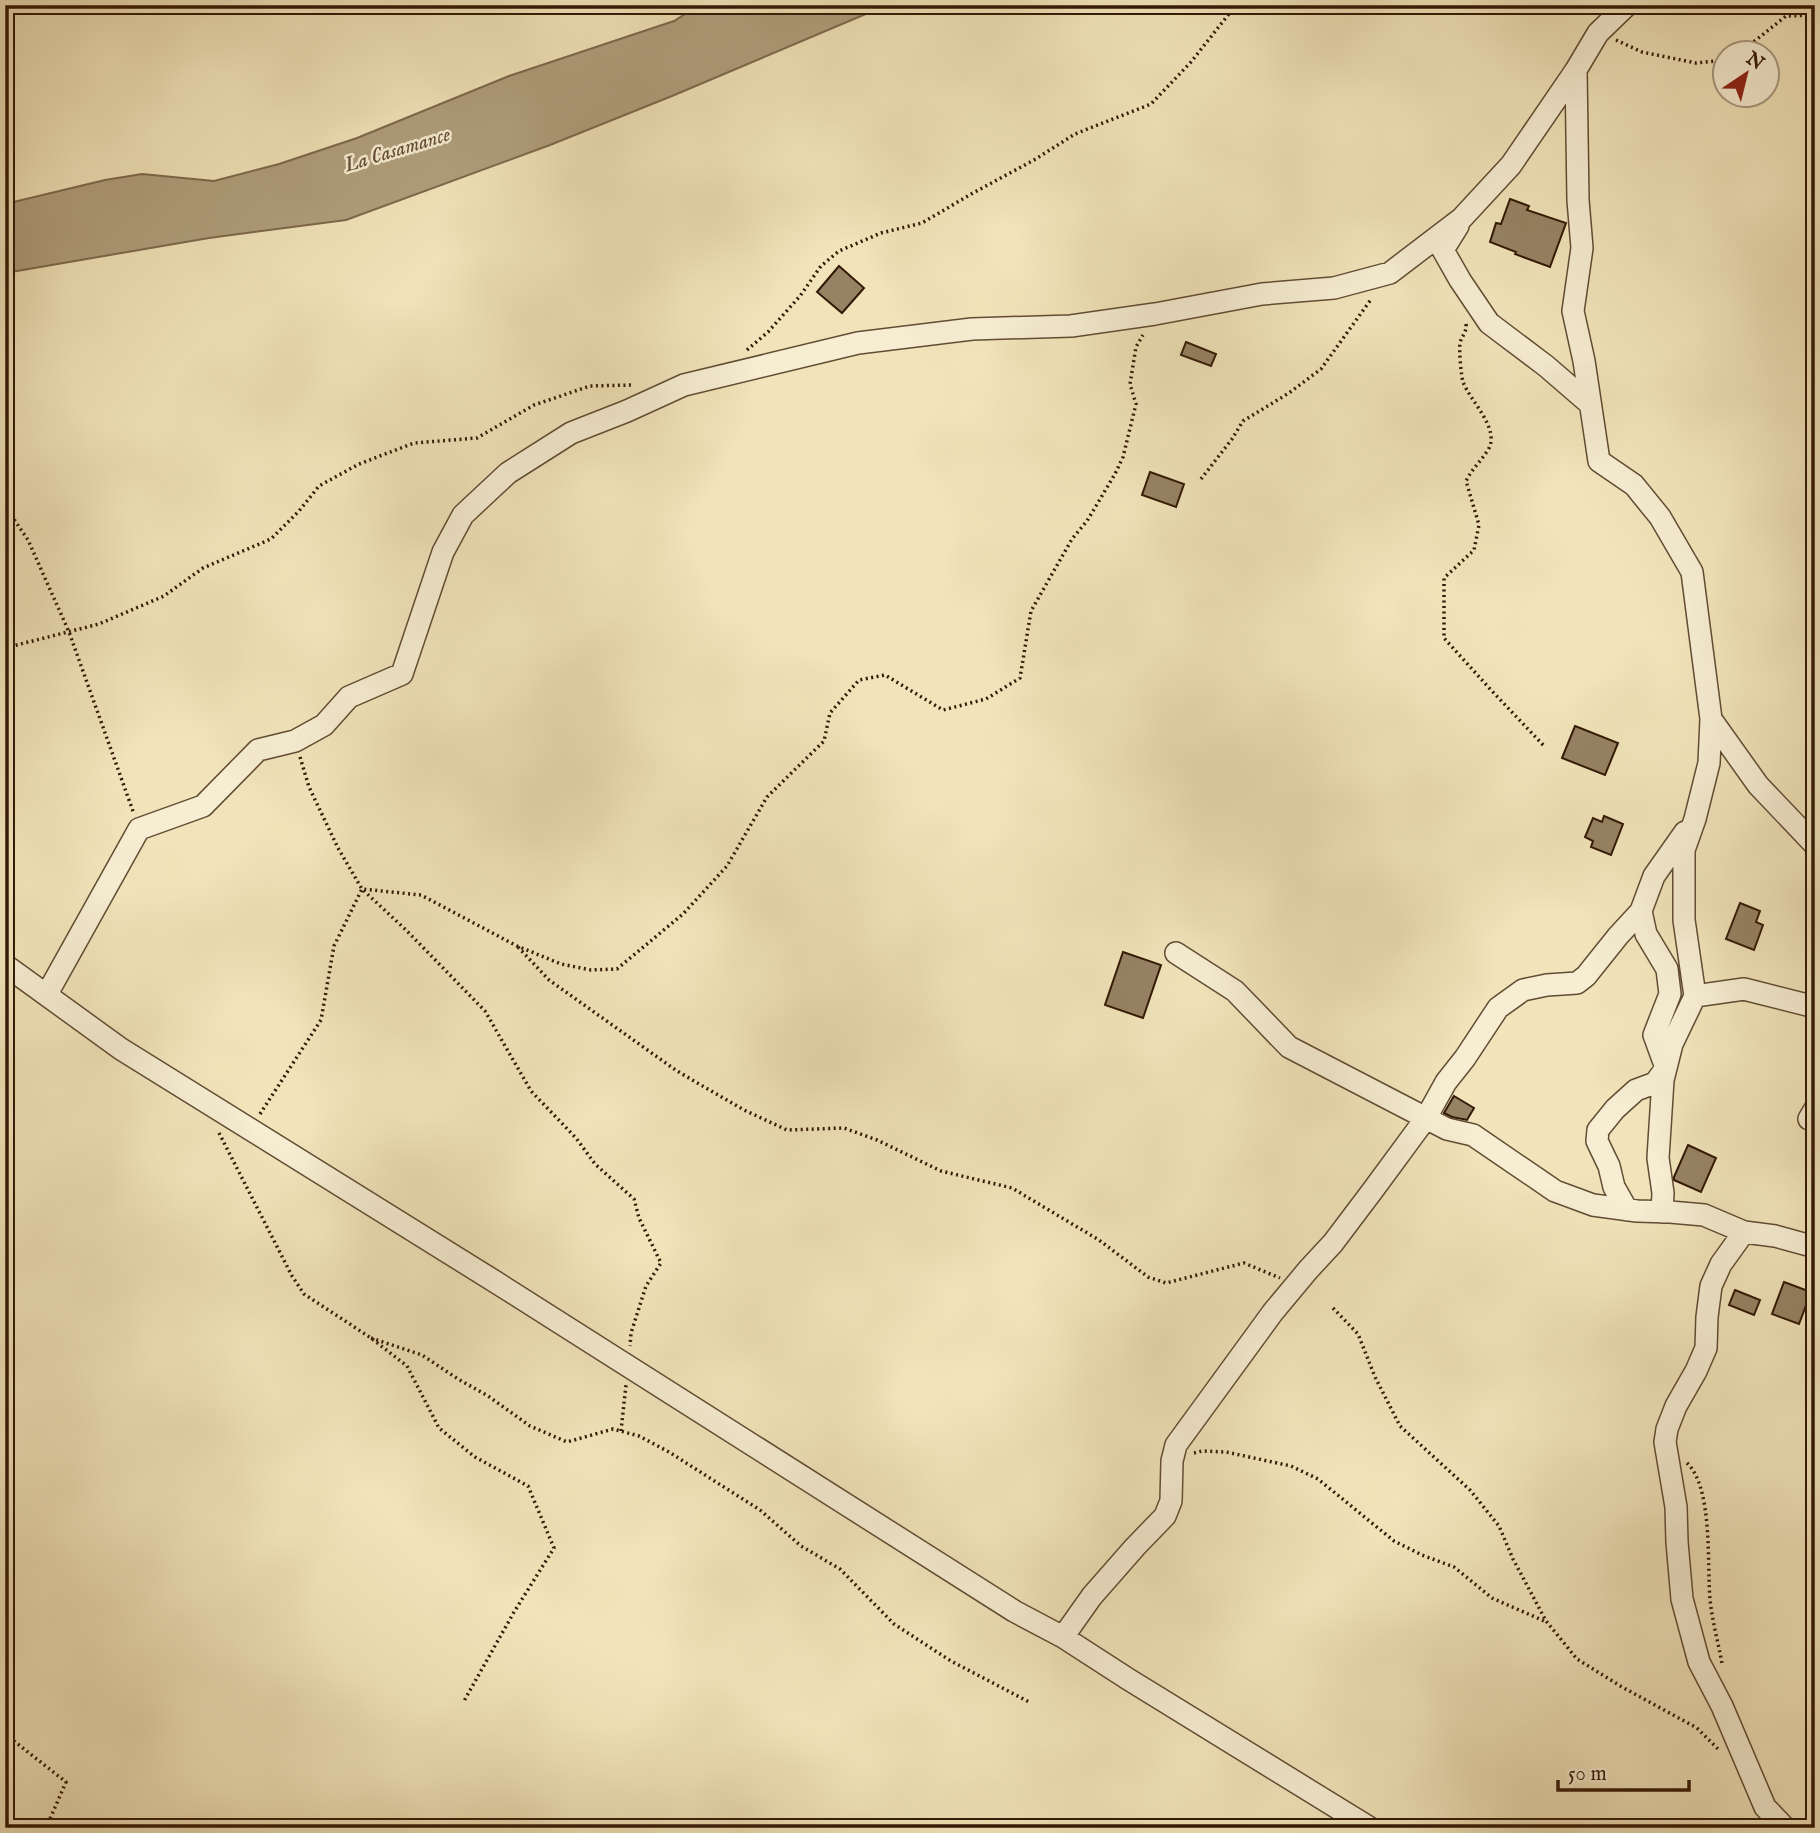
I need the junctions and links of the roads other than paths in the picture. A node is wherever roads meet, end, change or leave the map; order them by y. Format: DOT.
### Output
graph roads {
  1 [pos="1607,5"];
  2 [pos="1627,5"];
  3 [pos="1598,33"];
  4 [pos="1576,70"];
  5 [pos="1462,218"];
  6 [pos="1590,404"];
  7 [pos="1710,719"];
  8 [pos="1695,819"];
  9 [pos="1815,845"];
  10 [pos="1641,911"];
  11 [pos="1176,953"];
  12 [pos="5,965"];
  13 [pos="47,994"];
  14 [pos="1695,996"];
  15 [pos="1815,1007"];
  16 [pos="1665,1068"];
  17 [pos="1426,1118"];
  18 [pos="1627,1210"];
  19 [pos="1662,1212"];
  20 [pos="1744,1232"];
  21 [pos="1815,1247"];
  22 [pos="1063,1637"];
  23 [pos="1370,1828"];
  24 [pos="1784,1828"];
  1 -- 3 [label="street"];
  2 -- 3 [label="street"];
  3 -- 4 [label="street"];
  4 -- 5 [label="street"];
  4 -- 6 [label="street"];
  5 -- 6 [label="street"];
  5 -- 13 [label="street"];
  6 -- 7 [label="street"];
  7 -- 8 [label="street"];
  7 -- 9 [label="street"];
  8 -- 10 [label="street"];
  8 -- 14 [label="street"];
  10 -- 16 [label="street"];
  10 -- 17 [label="street"];
  11 -- 17 [label="street"];
  12 -- 13 [label="street"];
  13 -- 22 [label="street"];
  14 -- 15 [label="street"];
  14 -- 16 [label="street"];
  16 -- 18 [label="street"];
  16 -- 19 [label="street"];
  17 -- 18 [label="street"];
  17 -- 22 [label="street"];
  18 -- 19 [label="street"];
  19 -- 20 [label="street"];
  20 -- 21 [label="street"];
  20 -- 24 [label="street"];
  22 -- 23 [label="street"];
}
